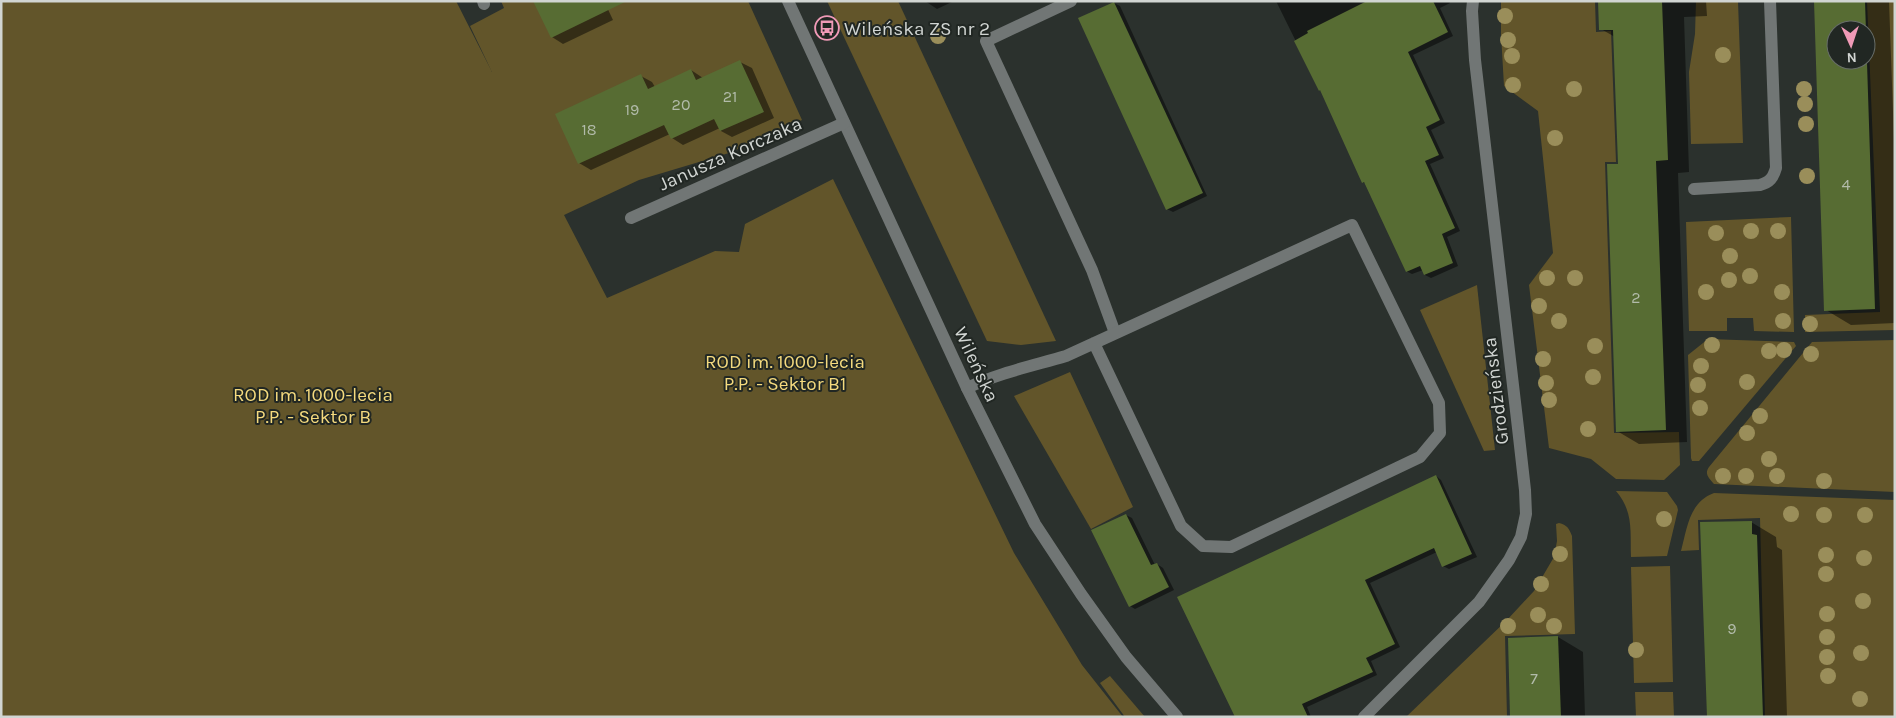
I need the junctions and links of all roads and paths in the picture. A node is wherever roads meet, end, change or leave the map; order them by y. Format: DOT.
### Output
graph roads {
  1 [pos="788,1"];
  2 [pos="1071,1"];
  3 [pos="1473,1"];
  4 [pos="1770,1"];
  5 [pos="844,123"];
  6 [pos="1694,189"];
  7 [pos="631,218"];
  8 [pos="1115,333"];
  9 [pos="1094,343"];
  10 [pos="967,388"];
  11 [pos="1177,717"];
  12 [pos="1364,717"];
  1 -- 5 [label="street, Wileńska"];
  2 -- 8 [label="street"];
  3 -- 12 [label="street, Grodzieńska"];
  4 -- 6 [label="street"];
  5 -- 7 [label="street, Janusza Korczaka"];
  5 -- 10 [label="street, Wileńska"];
  8 -- 9 [label="street"];
  8 -- 9 [label="street"];
  9 -- 10 [label="street"];
  10 -- 11 [label="street, Wileńska"];
}
